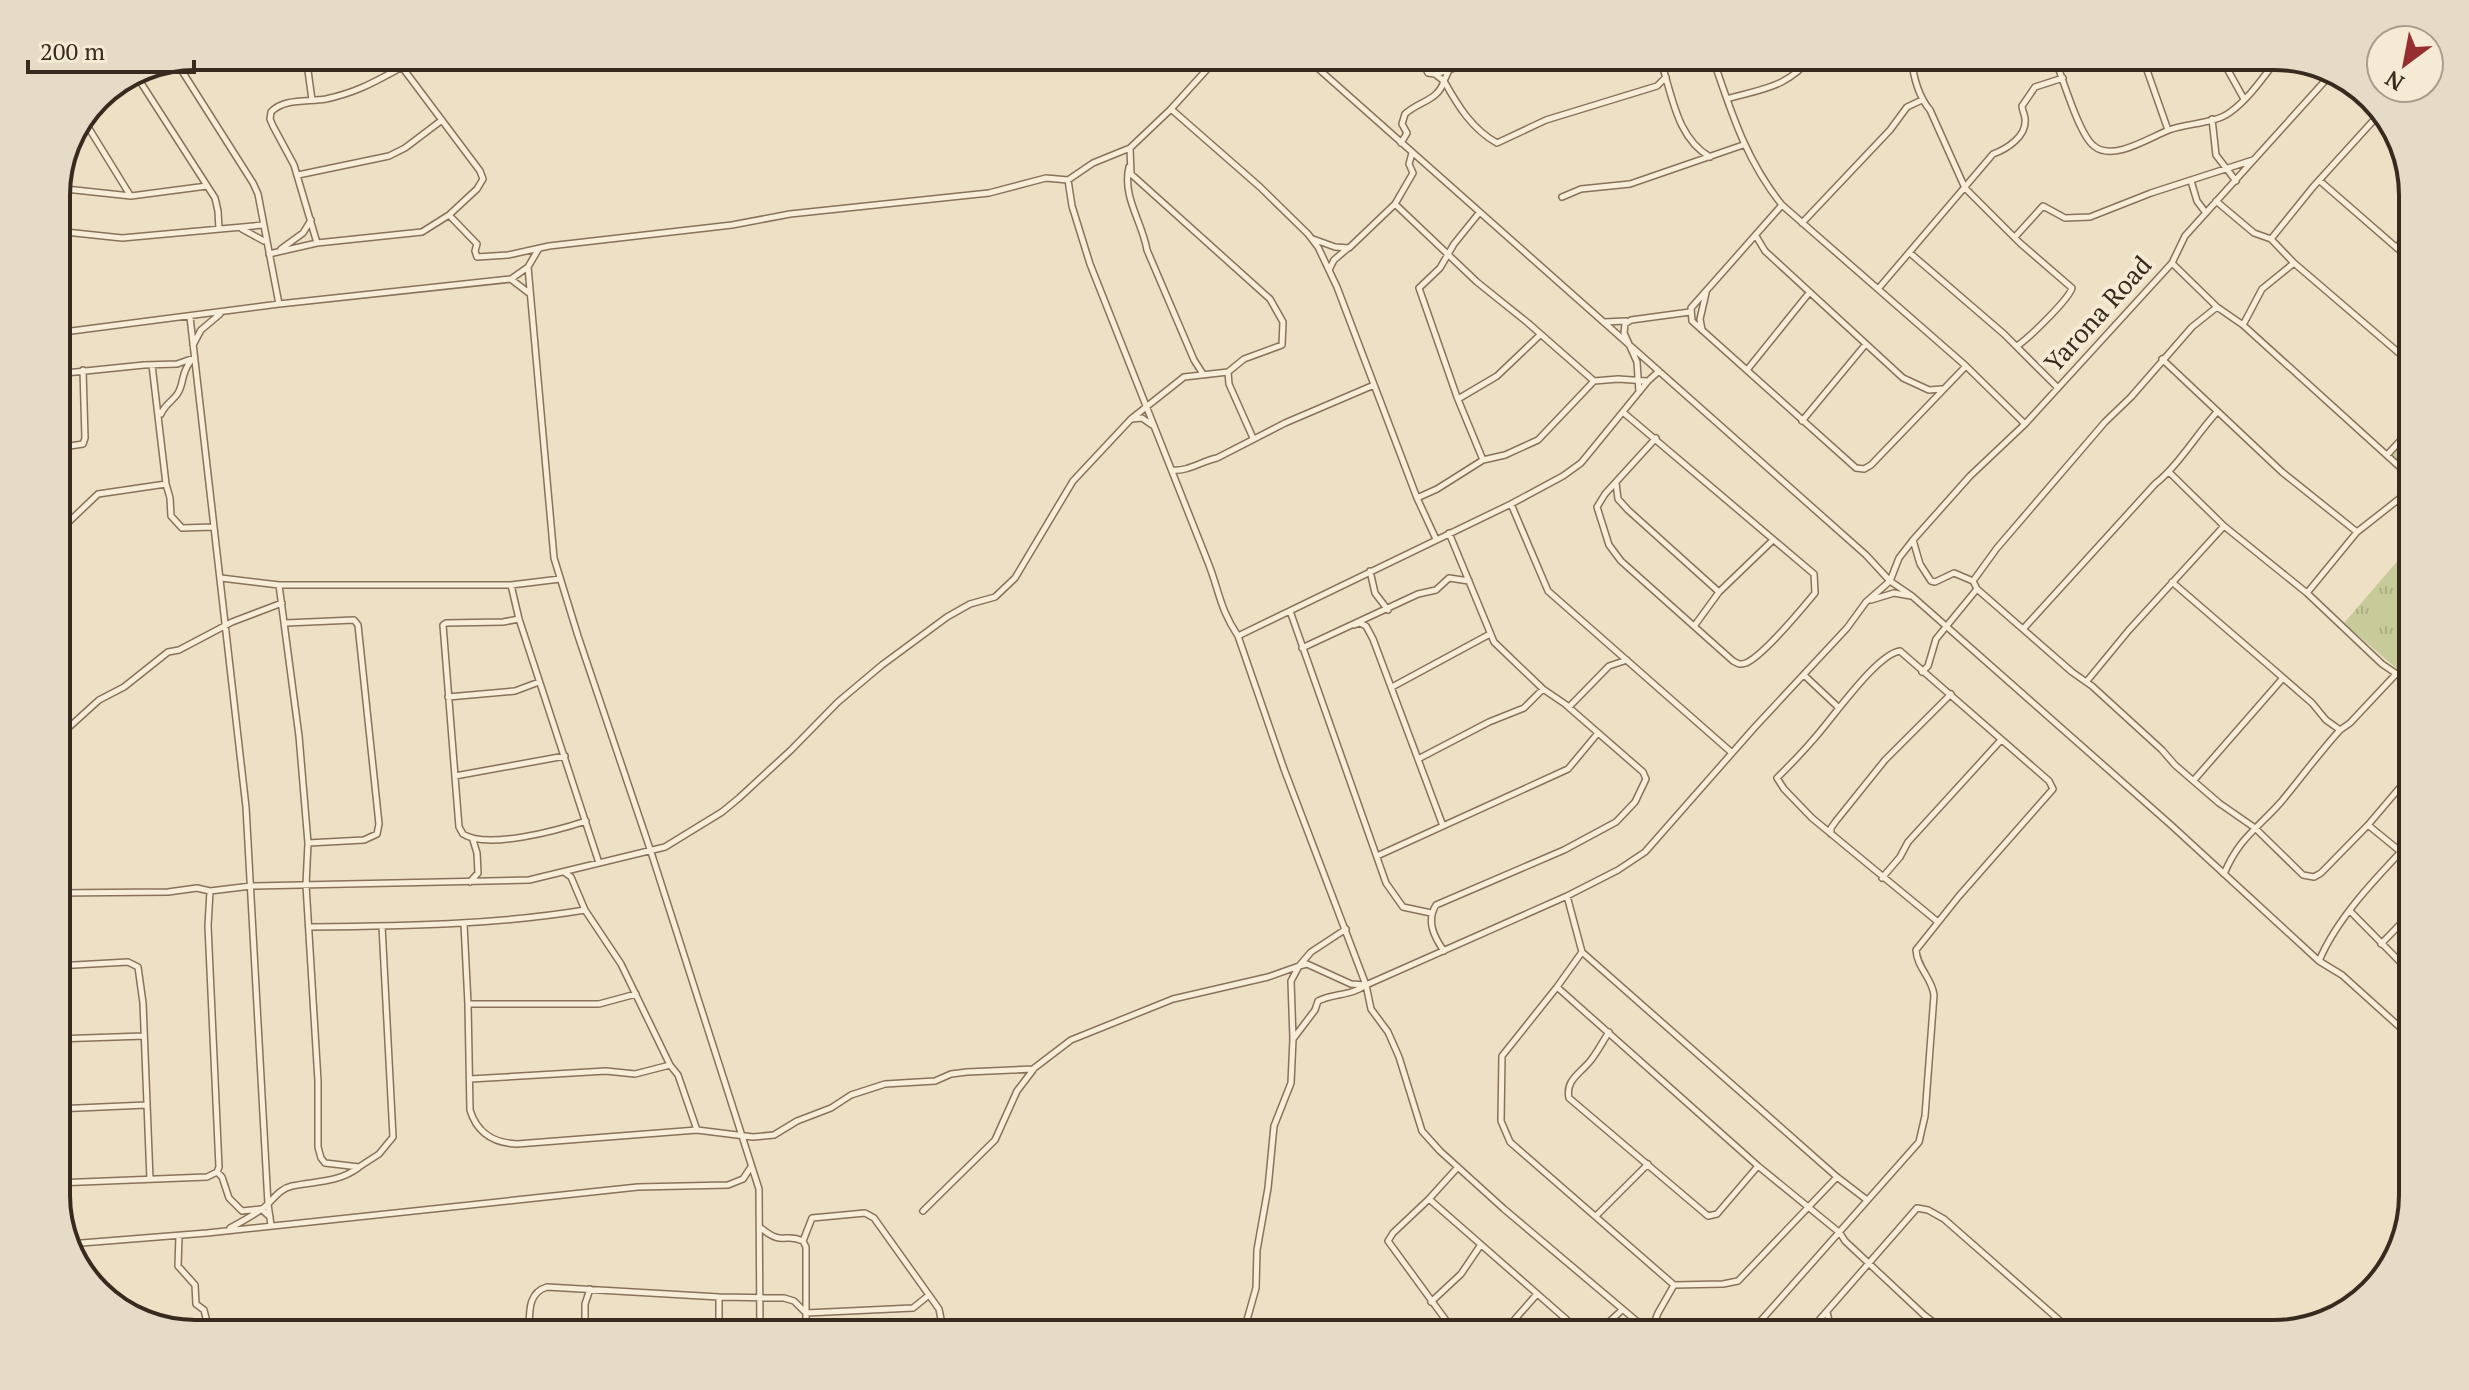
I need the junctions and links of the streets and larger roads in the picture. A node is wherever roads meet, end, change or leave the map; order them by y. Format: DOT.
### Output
graph roads {
  1 [pos="308,70"];
  2 [pos="397,70"];
  3 [pos="404,70"];
  4 [pos="1206,70"];
  5 [pos="1320,70"];
  6 [pos="1426,70"];
  7 [pos="1449,70"];
  8 [pos="1664,70"];
  9 [pos="1717,70"];
  10 [pos="1799,70"];
  11 [pos="1913,70"];
  12 [pos="2060,70"];
  13 [pos="2147,70"];
  14 [pos="2228,70"];
  15 [pos="2268,70"];
  16 [pos="182,71"];
  17 [pos="1435,74"];
  18 [pos="1666,77"];
  19 [pos="2063,77"];
  20 [pos="1444,81"];
  21 [pos="2325,81"];
  22 [pos="141,83"];
  23 [pos="1657,86"];
  24 [pos="1671,93"];
  25 [pos="1727,99"];
  26 [pos="2244,99"];
  27 [pos="312,100"];
  28 [pos="1922,100"];
  29 [pos="1171,109"];
  30 [pos="2212,119"];
  31 [pos="442,120"];
  32 [pos="2374,120"];
  33 [pos="90,129"];
  34 [pos="2168,130"];
  35 [pos="1401,143"];
  36 [pos="1743,145"];
  37 [pos="1130,148"];
  38 [pos="1412,153"];
  39 [pos="1710,157"];
  40 [pos="2253,160"];
  41 [pos="1129,165"];
  42 [pos="2227,169"];
  43 [pos="298,175"];
  44 [pos="1068,180"];
  45 [pos="2191,181"];
  46 [pos="2236,181"];
  47 [pos="2320,181"];
  48 [pos="207,186"];
  49 [pos="1965,188"];
  50 [pos="70,189"];
  51 [pos="131,196"];
  52 [pos="1562,197"];
  53 [pos="2216,201"];
  54 [pos="1395,204"];
  55 [pos="1782,205"];
  56 [pos="1479,213"];
  57 [pos="2206,213"];
  58 [pos="449,215"];
  59 [pos="311,219"];
  60 [pos="1802,223"];
  61 [pos="263,225"];
  62 [pos="237,228"];
  63 [pos="219,229"];
  64 [pos="70,232"];
  65 [pos="1756,236"];
  66 [pos="2015,237"];
  67 [pos="1312,239"];
  68 [pos="2271,239"];
  69 [pos="317,243"];
  70 [pos="267,245"];
  71 [pos="2399,245"];
  72 [pos="2397,247"];
  73 [pos="1349,248"];
  74 [pos="538,250"];
  75 [pos="279,251"];
  76 [pos="1910,253"];
  77 [pos="269,254"];
  78 [pos="1448,256"];
  79 [pos="2172,263"];
  80 [pos="2294,263"];
  81 [pos="528,267"];
  82 [pos="1329,270"];
  83 [pos="511,279"];
  84 [pos="1708,288"];
  85 [pos="1878,289"];
  86 [pos="1809,292"];
  87 [pos="530,293"];
  88 [pos="279,304"];
  89 [pos="2217,307"];
  90 [pos="222,312"];
  91 [pos="1690,312"];
  92 [pos="190,317"];
  93 [pos="1627,321"];
  94 [pos="1604,322"];
  95 [pos="2243,325"];
  96 [pos="70,331"];
  97 [pos="1702,331"];
  98 [pos="1540,335"];
  99 [pos="1628,343"];
  100 [pos="1866,344"];
  101 [pos="193,346"];
  102 [pos="2017,346"];
  103 [pos="2399,353"];
  104 [pos="194,358"];
  105 [pos="2162,359"];
  106 [pos="152,365"];
  107 [pos="1966,366"];
  108 [pos="83,370"];
  109 [pos="1747,370"];
  110 [pos="1659,371"];
  111 [pos="70,372"];
  112 [pos="1228,372"];
  113 [pos="1203,374"];
  114 [pos="1640,380"];
  115 [pos="1594,381"];
  116 [pos="1648,381"];
  117 [pos="1374,385"];
  118 [pos="2058,388"];
  119 [pos="1942,389"];
  120 [pos="1639,393"];
  121 [pos="1458,399"];
  122 [pos="1146,407"];
  123 [pos="2217,412"];
  124 [pos="1624,413"];
  125 [pos="1131,419"];
  126 [pos="159,421"];
  127 [pos="1802,421"];
  128 [pos="2025,424"];
  129 [pos="1155,428"];
  130 [pos="1253,438"];
  131 [pos="1656,438"];
  132 [pos="2399,442"];
  133 [pos="70,446"];
  134 [pos="2387,455"];
  135 [pos="1483,460"];
  136 [pos="2399,466"];
  137 [pos="1171,469"];
  138 [pos="2170,473"];
  139 [pos="1616,483"];
  140 [pos="166,484"];
  141 [pos="1417,498"];
  142 [pos="2399,499"];
  143 [pos="1511,504"];
  144 [pos="70,521"];
  145 [pos="2224,526"];
  146 [pos="213,527"];
  147 [pos="2357,532"];
  148 [pos="1449,533"];
  149 [pos="1436,539"];
  150 [pos="1773,540"];
  151 [pos="1913,540"];
  152 [pos="1370,571"];
  153 [pos="221,578"];
  154 [pos="560,579"];
  155 [pos="1469,581"];
  156 [pos="1890,581"];
  157 [pos="1973,581"];
  158 [pos="2172,582"];
  159 [pos="279,585"];
  160 [pos="511,585"];
  161 [pos="1977,589"];
  162 [pos="1719,592"];
  163 [pos="2307,593"];
  164 [pos="1912,596"];
  165 [pos="1866,602"];
  166 [pos="282,603"];
  167 [pos="1388,610"];
  168 [pos="1290,611"];
  169 [pos="519,619"];
  170 [pos="286,623"];
  171 [pos="226,625"];
  172 [pos="1354,625"];
  173 [pos="1695,625"];
  174 [pos="1946,627"];
  175 [pos="2024,628"];
  176 [pos="1490,634"];
  177 [pos="1238,636"];
  178 [pos="1302,648"];
  179 [pos="1627,660"];
  180 [pos="1922,672"];
  181 [pos="2396,674"];
  182 [pos="1804,675"];
  183 [pos="2399,676"];
  184 [pos="2283,678"];
  185 [pos="2087,681"];
  186 [pos="539,682"];
  187 [pos="1392,687"];
  188 [pos="1543,689"];
  189 [pos="1951,694"];
  190 [pos="448,697"];
  191 [pos="1569,707"];
  192 [pos="1839,708"];
  193 [pos="70,726"];
  194 [pos="2340,730"];
  195 [pos="1598,733"];
  196 [pos="2001,740"];
  197 [pos="1732,752"];
  198 [pos="565,756"];
  199 [pos="1420,758"];
  200 [pos="455,776"];
  201 [pos="2194,780"];
  202 [pos="2399,788"];
  203 [pos="586,821"];
  204 [pos="2368,825"];
  205 [pos="1443,826"];
  206 [pos="2255,828"];
  207 [pos="1831,834"];
  208 [pos="473,840"];
  209 [pos="308,843"];
  210 [pos="2399,850"];
  211 [pos="651,852"];
  212 [pos="2399,854"];
  213 [pos="1377,856"];
  214 [pos="599,863"];
  215 [pos="564,872"];
  216 [pos="478,874"];
  217 [pos="2224,874"];
  218 [pos="1882,878"];
  219 [pos="491,881"];
  220 [pos="470,882"];
  221 [pos="306,885"];
  222 [pos="251,886"];
  223 [pos="210,891"];
  224 [pos="70,893"];
  225 [pos="1567,896"];
  226 [pos="585,910"];
  227 [pos="2351,912"];
  228 [pos="1431,913"];
  229 [pos="1938,922"];
  230 [pos="464,924"];
  231 [pos="2399,925"];
  232 [pos="382,926"];
  233 [pos="311,927"];
  234 [pos="1346,929"];
  235 [pos="2381,944"];
  236 [pos="1444,951"];
  237 [pos="1582,952"];
  238 [pos="2319,961"];
  239 [pos="2399,961"];
  240 [pos="70,965"];
  241 [pos="1299,966"];
  242 [pos="1366,985"];
  243 [pos="1557,987"];
  244 [pos="636,994"];
  245 [pos="468,1004"];
  246 [pos="2399,1026"];
  247 [pos="1609,1032"];
  248 [pos="144,1036"];
  249 [pos="70,1039"];
  250 [pos="1293,1039"];
  251 [pos="670,1065"];
  252 [pos="1033,1069"];
  253 [pos="470,1079"];
  254 [pos="146,1105"];
  255 [pos="70,1108"];
  256 [pos="697,1130"];
  257 [pos="742,1135"];
  258 [pos="1648,1164"];
  259 [pos="1758,1166"];
  260 [pos="359,1167"];
  261 [pos="752,1167"];
  262 [pos="1458,1167"];
  263 [pos="217,1172"];
  264 [pos="1837,1177"];
  265 [pos="150,1179"];
  266 [pos="70,1182"];
  267 [pos="1429,1199"];
  268 [pos="1867,1200"];
  269 [pos="268,1204"];
  270 [pos="1806,1207"];
  271 [pos="261,1209"];
  272 [pos="242,1211"];
  273 [pos="923,1211"];
  274 [pos="1596,1216"];
  275 [pos="271,1221"];
  276 [pos="239,1224"];
  277 [pos="760,1227"];
  278 [pos="227,1230"];
  279 [pos="1840,1233"];
  280 [pos="179,1236"];
  281 [pos="777,1239"];
  282 [pos="803,1241"];
  283 [pos="80,1243"];
  284 [pos="1480,1246"];
  285 [pos="760,1247"];
  286 [pos="1868,1262"];
  287 [pos="1674,1285"];
  288 [pos="590,1289"];
  289 [pos="1537,1294"];
  290 [pos="929,1295"];
  291 [pos="719,1297"];
  292 [pos="759,1298"];
  293 [pos="1431,1302"];
  294 [pos="1622,1310"];
  295 [pos="1827,1311"];
  296 [pos="806,1313"];
  297 [pos="206,1320"];
  298 [pos="530,1320"];
  299 [pos="585,1320"];
  300 [pos="719,1320"];
  301 [pos="760,1320"];
  302 [pos="806,1320"];
  303 [pos="941,1320"];
  304 [pos="1247,1320"];
  305 [pos="1445,1320"];
  306 [pos="1514,1320"];
  307 [pos="1567,1320"];
  308 [pos="1611,1320"];
  309 [pos="1635,1320"];
  310 [pos="1656,1320"];
  311 [pos="1762,1320"];
  312 [pos="1819,1320"];
  313 [pos="1829,1320"];
  314 [pos="1932,1320"];
  315 [pos="2059,1320"];
  1 -- 27 [label="street"];
  2 -- 27 [label="street"];
  3 -- 31 [label="street"];
  4 -- 29 [label="street"];
  5 -- 35 [label="street"];
  6 -- 17 [label="street"];
  7 -- 17 [label="street"];
  7 -- 20 [label="street"];
  8 -- 18 [label="street"];
  9 -- 25 [label="street"];
  10 -- 25 [label="street"];
  11 -- 28 [label="street"];
  12 -- 19 [label="street"];
  13 -- 34 [label="street"];
  14 -- 26 [label="street"];
  15 -- 26 [label="street"];
  16 -- 61 [label="street"];
  17 -- 20 [label="street"];
  18 -- 23 [label="street"];
  18 -- 24 [label="street"];
  19 -- 34 [label="street"];
  19 -- 49 [label="street"];
  20 -- 23 [label="street"];
  20 -- 35 [label="street"];
  21 -- 40 [label="street, Yarona Road"];
  22 -- 48 [label="street"];
  23 -- 24 [label="street"];
  24 -- 39 [label="street"];
  25 -- 36 [label="street"];
  26 -- 30 [label="street"];
  27 -- 43 [label="street"];
  28 -- 49 [label="street"];
  28 -- 60 [label="street"];
  29 -- 37 [label="street"];
  29 -- 67 [label="street"];
  30 -- 34 [label="street"];
  30 -- 42 [label="street"];
  31 -- 43 [label="street"];
  31 -- 58 [label="street"];
  32 -- 47 [label="street"];
  33 -- 51 [label="street"];
  35 -- 38 [label="street"];
  36 -- 39 [label="street"];
  36 -- 55 [label="street"];
  37 -- 41 [label="street"];
  37 -- 44 [label="street"];
  38 -- 54 [label="street"];
  38 -- 56 [label="street"];
  39 -- 52 [label="street"];
  40 -- 42 [label="street"];
  40 -- 46 [label="street, Yarona Road"];
  41 -- 112 [label="street"];
  41 -- 113 [label="street"];
  42 -- 45 [label="street"];
  42 -- 46 [label="street"];
  43 -- 59 [label="street"];
  44 -- 74 [label="street"];
  44 -- 122 [label="street"];
  45 -- 57 [label="street"];
  45 -- 66 [label="street"];
  46 -- 53 [label="street, Yarona Road"];
  47 -- 68 [label="street"];
  47 -- 72 [label="street"];
  48 -- 51 [label="street"];
  48 -- 63 [label="street"];
  49 -- 66 [label="street"];
  49 -- 76 [label="street"];
  50 -- 51 [label="street"];
  53 -- 57 [label="street, Yarona Road"];
  53 -- 68 [label="street"];
  54 -- 73 [label="street"];
  54 -- 78 [label="street"];
  55 -- 60 [label="street"];
  55 -- 65 [label="street"];
  56 -- 78 [label="street"];
  56 -- 94 [label="street"];
  57 -- 79 [label="street, Yarona Road"];
  58 -- 69 [label="street"];
  58 -- 74 [label="street"];
  59 -- 69 [label="street"];
  59 -- 75 [label="street"];
  60 -- 85 [label="street"];
  61 -- 62 [label="street"];
  61 -- 70 [label="street"];
  62 -- 63 [label="street"];
  62 -- 70 [label="street"];
  63 -- 64 [label="street"];
  65 -- 84 [label="street"];
  65 -- 86 [label="street"];
  66 -- 102 [label="street"];
  67 -- 73 [label="street"];
  67 -- 82 [label="street"];
  68 -- 80 [label="street"];
  69 -- 75 [label="street"];
  70 -- 77 [label="street"];
  71 -- 72 [label="street"];
  73 -- 82 [label="street"];
  74 -- 81 [label="street"];
  75 -- 77 [label="street"];
  76 -- 85 [label="street"];
  76 -- 102 [label="street"];
  77 -- 88 [label="street"];
  78 -- 98 [label="street"];
  78 -- 121 [label="street"];
  79 -- 89 [label="street"];
  79 -- 118 [label="street, Yarona Road"];
  80 -- 95 [label="street"];
  80 -- 103 [label="street"];
  81 -- 83 [label="street"];
  81 -- 87 [label="street"];
  82 -- 117 [label="street"];
  83 -- 87 [label="street"];
  83 -- 88 [label="street"];
  84 -- 91 [label="street"];
  84 -- 97 [label="street"];
  85 -- 107 [label="street"];
  86 -- 100 [label="street"];
  86 -- 109 [label="street"];
  87 -- 154 [label="street"];
  88 -- 90 [label="street"];
  89 -- 95 [label="street"];
  89 -- 105 [label="street"];
  90 -- 92 [label="street"];
  90 -- 101 [label="street"];
  91 -- 93 [label="street"];
  91 -- 97 [label="street"];
  92 -- 96 [label="street"];
  92 -- 101 [label="street"];
  93 -- 94 [label="street"];
  93 -- 99 [label="street"];
  94 -- 99 [label="street"];
  95 -- 134 [label="street"];
  97 -- 109 [label="street"];
  98 -- 115 [label="street"];
  98 -- 121 [label="street"];
  99 -- 110 [label="street"];
  99 -- 114 [label="street"];
  100 -- 119 [label="street"];
  100 -- 127 [label="street"];
  101 -- 104 [label="street"];
  102 -- 118 [label="street"];
  104 -- 106 [label="street"];
  104 -- 126 [label="street"];
  104 -- 146 [label="street"];
  105 -- 123 [label="street"];
  105 -- 157 [label="street"];
  106 -- 108 [label="street"];
  106 -- 126 [label="street"];
  107 -- 119 [label="street"];
  107 -- 128 [label="street"];
  108 -- 111 [label="street"];
  108 -- 133 [label="street"];
  109 -- 127 [label="street"];
  110 -- 116 [label="street"];
  110 -- 156 [label="street"];
  112 -- 113 [label="street"];
  112 -- 130 [label="street"];
  113 -- 122 [label="street"];
  114 -- 115 [label="street"];
  114 -- 116 [label="street"];
  114 -- 120 [label="street"];
  115 -- 135 [label="street"];
  116 -- 120 [label="street"];
  117 -- 130 [label="street"];
  117 -- 141 [label="street"];
  118 -- 128 [label="street, Yarona Road"];
  119 -- 127 [label="street"];
  120 -- 124 [label="street"];
  121 -- 135 [label="street"];
  122 -- 125 [label="street"];
  122 -- 129 [label="street"];
  123 -- 138 [label="street"];
  123 -- 147 [label="street"];
  124 -- 131 [label="street"];
  124 -- 143 [label="street"];
  125 -- 129 [label="street"];
  125 -- 211 [label="street"];
  126 -- 140 [label="street"];
  128 -- 151 [label="street, Yarona Road"];
  129 -- 137 [label="street"];
  130 -- 137 [label="street"];
  131 -- 139 [label="street"];
  131 -- 150 [label="street"];
  132 -- 134 [label="street"];
  134 -- 136 [label="street"];
  135 -- 141 [label="street"];
  137 -- 177 [label="street"];
  138 -- 145 [label="street"];
  138 -- 175 [label="street"];
  139 -- 162 [label="street"];
  139 -- 173 [label="street"];
  140 -- 144 [label="street"];
  140 -- 146 [label="street"];
  141 -- 149 [label="street"];
  142 -- 147 [label="street"];
  143 -- 148 [label="street"];
  143 -- 179 [label="street"];
  145 -- 158 [label="street"];
  145 -- 163 [label="street"];
  146 -- 153 [label="street"];
  147 -- 163 [label="street"];
  148 -- 149 [label="street"];
  148 -- 155 [label="street"];
  149 -- 152 [label="street"];
  150 -- 162 [label="street"];
  150 -- 173 [label="street"];
  151 -- 156 [label="street, Yarona Road"];
  151 -- 157 [label="street"];
  152 -- 167 [label="street"];
  152 -- 168 [label="street"];
  153 -- 159 [label="street"];
  153 -- 171 [label="street"];
  154 -- 160 [label="street"];
  154 -- 211 [label="street"];
  155 -- 167 [label="street"];
  155 -- 176 [label="street"];
  156 -- 164 [label="street"];
  156 -- 165 [label="street"];
  157 -- 161 [label="street"];
  158 -- 184 [label="street"];
  158 -- 185 [label="street"];
  159 -- 160 [label="street"];
  159 -- 166 [label="street"];
  160 -- 169 [label="street"];
  161 -- 174 [label="street"];
  161 -- 175 [label="street"];
  162 -- 173 [label="street"];
  163 -- 181 [label="street"];
  164 -- 165 [label="street"];
  164 -- 174 [label="street"];
  165 -- 182 [label="street"];
  166 -- 170 [label="street"];
  166 -- 171 [label="street"];
  167 -- 172 [label="street"];
  168 -- 177 [label="street"];
  168 -- 178 [label="street"];
  169 -- 186 [label="street"];
  169 -- 190 [label="street"];
  170 -- 209 [label="street"];
  170 -- 209 [label="street"];
  171 -- 193 [label="street"];
  171 -- 222 [label="street"];
  172 -- 178 [label="street"];
  172 -- 187 [label="street"];
  174 -- 180 [label="street"];
  174 -- 217 [label="street"];
  175 -- 185 [label="street"];
  176 -- 187 [label="street"];
  176 -- 188 [label="street"];
  177 -- 234 [label="street"];
  178 -- 213 [label="street"];
  179 -- 191 [label="street"];
  179 -- 197 [label="street"];
  180 -- 189 [label="street"];
  180 -- 192 [label="street"];
  181 -- 183 [label="street"];
  181 -- 194 [label="street"];
  182 -- 192 [label="street"];
  182 -- 197 [label="street"];
  184 -- 194 [label="street"];
  184 -- 201 [label="street"];
  185 -- 201 [label="street"];
  186 -- 190 [label="street"];
  186 -- 198 [label="street"];
  187 -- 199 [label="street"];
  188 -- 191 [label="street"];
  188 -- 199 [label="street"];
  189 -- 196 [label="street"];
  189 -- 207 [label="street"];
  190 -- 200 [label="street"];
  191 -- 195 [label="street"];
  192 -- 207 [label="street"];
  194 -- 206 [label="street"];
  195 -- 205 [label="street"];
  195 -- 228 [label="street"];
  196 -- 218 [label="street"];
  196 -- 229 [label="street"];
  197 -- 225 [label="street"];
  198 -- 200 [label="street"];
  198 -- 203 [label="street"];
  199 -- 205 [label="street"];
  200 -- 208 [label="street"];
  201 -- 206 [label="street"];
  202 -- 204 [label="street"];
  203 -- 208 [label="street"];
  203 -- 214 [label="street"];
  204 -- 206 [label="street"];
  204 -- 210 [label="street"];
  205 -- 213 [label="street"];
  206 -- 217 [label="street"];
  207 -- 218 [label="street"];
  208 -- 216 [label="street"];
  209 -- 221 [label="street"];
  211 -- 214 [label="street"];
  211 -- 257 [label="street"];
  212 -- 227 [label="street"];
  213 -- 228 [label="street"];
  214 -- 215 [label="street"];
  215 -- 219 [label="street"];
  215 -- 226 [label="street"];
  216 -- 219 [label="street"];
  216 -- 220 [label="street"];
  217 -- 238 [label="street"];
  218 -- 229 [label="street"];
  219 -- 220 [label="street"];
  220 -- 221 [label="street"];
  221 -- 222 [label="street"];
  221 -- 233 [label="street"];
  222 -- 223 [label="street"];
  222 -- 269 [label="street"];
  223 -- 224 [label="street"];
  223 -- 263 [label="street"];
  225 -- 236 [label="street"];
  225 -- 237 [label="street"];
  226 -- 230 [label="street"];
  226 -- 244 [label="street"];
  227 -- 235 [label="street"];
  227 -- 238 [label="street"];
  228 -- 236 [label="street"];
  229 -- 268 [label="street"];
  230 -- 232 [label="street"];
  230 -- 245 [label="street"];
  231 -- 235 [label="street"];
  232 -- 233 [label="street"];
  232 -- 260 [label="street"];
  233 -- 260 [label="street"];
  234 -- 241 [label="street"];
  234 -- 242 [label="street"];
  235 -- 239 [label="street"];
  236 -- 242 [label="street"];
  237 -- 243 [label="street"];
  237 -- 264 [label="street"];
  238 -- 246 [label="street"];
  240 -- 248 [label="street"];
  241 -- 242 [label="street"];
  241 -- 250 [label="street"];
  241 -- 252 [label="street"];
  242 -- 250 [label="street"];
  242 -- 262 [label="street"];
  243 -- 247 [label="street"];
  243 -- 274 [label="street"];
  244 -- 245 [label="street"];
  244 -- 251 [label="street"];
  245 -- 253 [label="street"];
  247 -- 258 [label="street"];
  247 -- 259 [label="street"];
  248 -- 249 [label="street"];
  248 -- 254 [label="street"];
  250 -- 304 [label="street"];
  251 -- 253 [label="street"];
  251 -- 256 [label="street"];
  252 -- 257 [label="street"];
  252 -- 273 [label="street"];
  253 -- 256 [label="street"];
  254 -- 255 [label="street"];
  254 -- 265 [label="street"];
  256 -- 257 [label="street"];
  257 -- 261 [label="street"];
  258 -- 259 [label="street"];
  258 -- 274 [label="street"];
  259 -- 270 [label="street"];
  260 -- 269 [label="street"];
  261 -- 275 [label="street"];
  261 -- 277 [label="street"];
  262 -- 267 [label="street"];
  262 -- 294 [label="street"];
  263 -- 265 [label="street"];
  263 -- 272 [label="street"];
  264 -- 268 [label="street"];
  264 -- 270 [label="street"];
  265 -- 266 [label="street"];
  267 -- 284 [label="street"];
  267 -- 293 [label="street"];
  268 -- 279 [label="street"];
  269 -- 271 [label="street"];
  269 -- 275 [label="street"];
  270 -- 279 [label="street"];
  270 -- 287 [label="street"];
  271 -- 272 [label="street"];
  271 -- 275 [label="street"];
  271 -- 276 [label="street"];
  272 -- 276 [label="street"];
  274 -- 287 [label="street"];
  275 -- 278 [label="street"];
  276 -- 278 [label="street"];
  277 -- 281 [label="street"];
  277 -- 285 [label="street"];
  278 -- 280 [label="street"];
  279 -- 286 [label="street"];
  279 -- 311 [label="street"];
  280 -- 283 [label="street"];
  280 -- 297 [label="street"];
  281 -- 282 [label="street"];
  281 -- 285 [label="street"];
  282 -- 290 [label="street"];
  282 -- 296 [label="street"];
  284 -- 289 [label="street"];
  284 -- 293 [label="street"];
  285 -- 292 [label="street"];
  286 -- 295 [label="street"];
  286 -- 314 [label="street"];
  286 -- 315 [label="street"];
  287 -- 310 [label="street"];
  288 -- 291 [label="street"];
  288 -- 298 [label="street"];
  288 -- 299 [label="street"];
  289 -- 306 [label="street"];
  289 -- 307 [label="street"];
  290 -- 296 [label="street"];
  290 -- 303 [label="street"];
  291 -- 292 [label="street"];
  291 -- 300 [label="street"];
  292 -- 296 [label="street"];
  292 -- 301 [label="street"];
  293 -- 305 [label="street"];
  294 -- 308 [label="street"];
  294 -- 309 [label="street"];
  295 -- 312 [label="street"];
  295 -- 313 [label="street"];
  296 -- 302 [label="street"];
}
